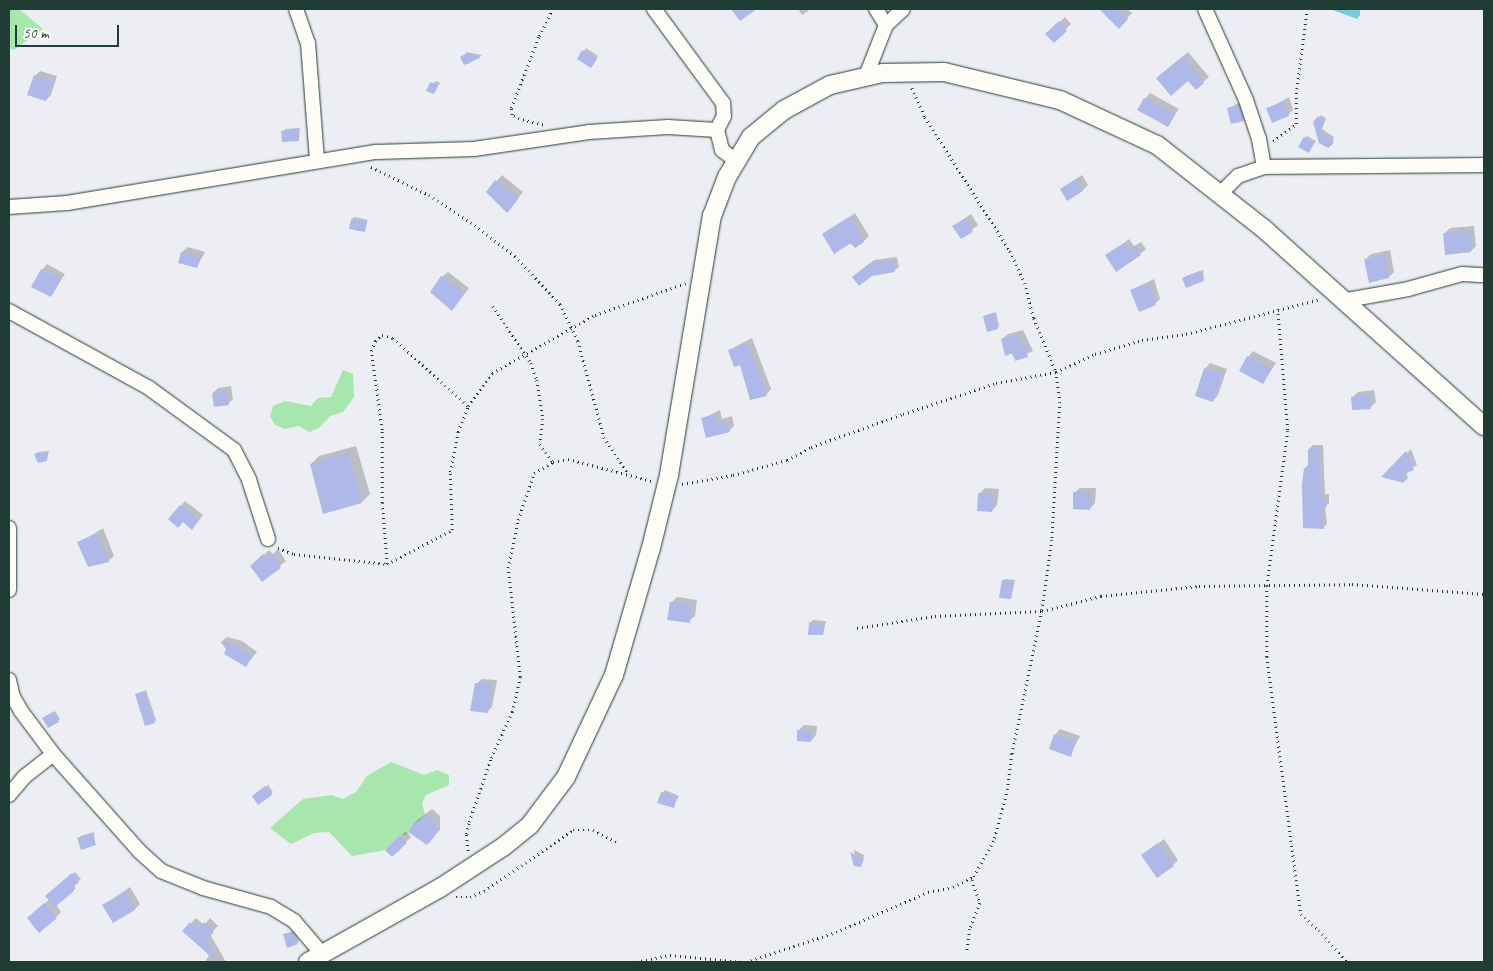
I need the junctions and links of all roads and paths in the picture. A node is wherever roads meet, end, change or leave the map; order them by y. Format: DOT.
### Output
graph roads {
  1 [pos="296,9"];
  2 [pos="553,9"];
  3 [pos="654,9"];
  4 [pos="876,9"];
  5 [pos="903,9"];
  6 [pos="1205,9"];
  7 [pos="1307,9"];
  8 [pos="886,25"];
  9 [pos="904,73"];
  10 [pos="866,76"];
  11 [pos="546,125"];
  12 [pos="717,130"];
  13 [pos="1261,148"];
  14 [pos="351,156"];
  15 [pos="317,160"];
  16 [pos="736,161"];
  17 [pos="1484,164"];
  18 [pos="1264,167"];
  19 [pos="1222,192"];
  20 [pos="9,207"];
  21 [pos="1484,275"];
  22 [pos="700,278"];
  23 [pos="1346,300"];
  24 [pos="493,306"];
  25 [pos="1278,309"];
  26 [pos="9,311"];
  27 [pos="574,329"];
  28 [pos="524,355"];
  29 [pos="1056,372"];
  30 [pos="468,406"];
  31 [pos="1484,426"];
  32 [pos="553,462"];
  33 [pos="630,476"];
  34 [pos="667,486"];
  35 [pos="9,528"];
  36 [pos="268,538"];
  37 [pos="387,564"];
  38 [pos="1268,586"];
  39 [pos="9,590"];
  40 [pos="1484,594"];
  41 [pos="1042,611"];
  42 [pos="857,628"];
  43 [pos="9,680"];
  44 [pos="53,754"];
  45 [pos="9,795"];
  46 [pos="466,834"];
  47 [pos="619,843"];
  48 [pos="974,876"];
  49 [pos="440,888"];
  50 [pos="967,951"];
  51 [pos="316,958"];
  52 [pos="636,962"];
  53 [pos="744,962"];
  54 [pos="1347,962"];
  1 -- 15 [label="street"];
  2 -- 11 [label="path"];
  3 -- 12 [label="street"];
  4 -- 8 [label="street"];
  5 -- 8 [label="street"];
  6 -- 13 [label="street"];
  7 -- 13 [label="path"];
  8 -- 10 [label="street"];
  9 -- 10 [label="main road"];
  9 -- 19 [label="main road"];
  9 -- 29 [label="path"];
  10 -- 16 [label="main road"];
  12 -- 14 [label="street"];
  12 -- 16 [label="street"];
  13 -- 18 [label="street"];
  14 -- 15 [label="street"];
  14 -- 27 [label="path"];
  15 -- 20 [label="street"];
  16 -- 22 [label="main road"];
  17 -- 18 [label="street"];
  18 -- 19 [label="street"];
  19 -- 23 [label="main road"];
  21 -- 23 [label="street"];
  22 -- 27 [label="path"];
  22 -- 34 [label="main road"];
  23 -- 25 [label="path"];
  23 -- 31 [label="main road"];
  24 -- 28 [label="path"];
  25 -- 29 [label="path"];
  25 -- 38 [label="path"];
  26 -- 36 [label="street"];
  27 -- 28 [label="path"];
  27 -- 33 [label="path"];
  28 -- 30 [label="path"];
  28 -- 32 [label="path"];
  29 -- 34 [label="path"];
  29 -- 41 [label="path"];
  30 -- 37 [label="path"];
  30 -- 37 [label="path"];
  32 -- 33 [label="path"];
  32 -- 46 [label="path"];
  33 -- 34 [label="path"];
  34 -- 49 [label="main road"];
  35 -- 39 [label="street"];
  36 -- 37 [label="path"];
  38 -- 40 [label="path"];
  38 -- 41 [label="path"];
  38 -- 54 [label="path"];
  41 -- 42 [label="path"];
  41 -- 48 [label="path"];
  43 -- 44 [label="street"];
  44 -- 45 [label="street"];
  44 -- 51 [label="street"];
  47 -- 49 [label="path"];
  48 -- 50 [label="path"];
  48 -- 53 [label="path"];
  49 -- 51 [label="main road"];
  52 -- 53 [label="path"];
}
